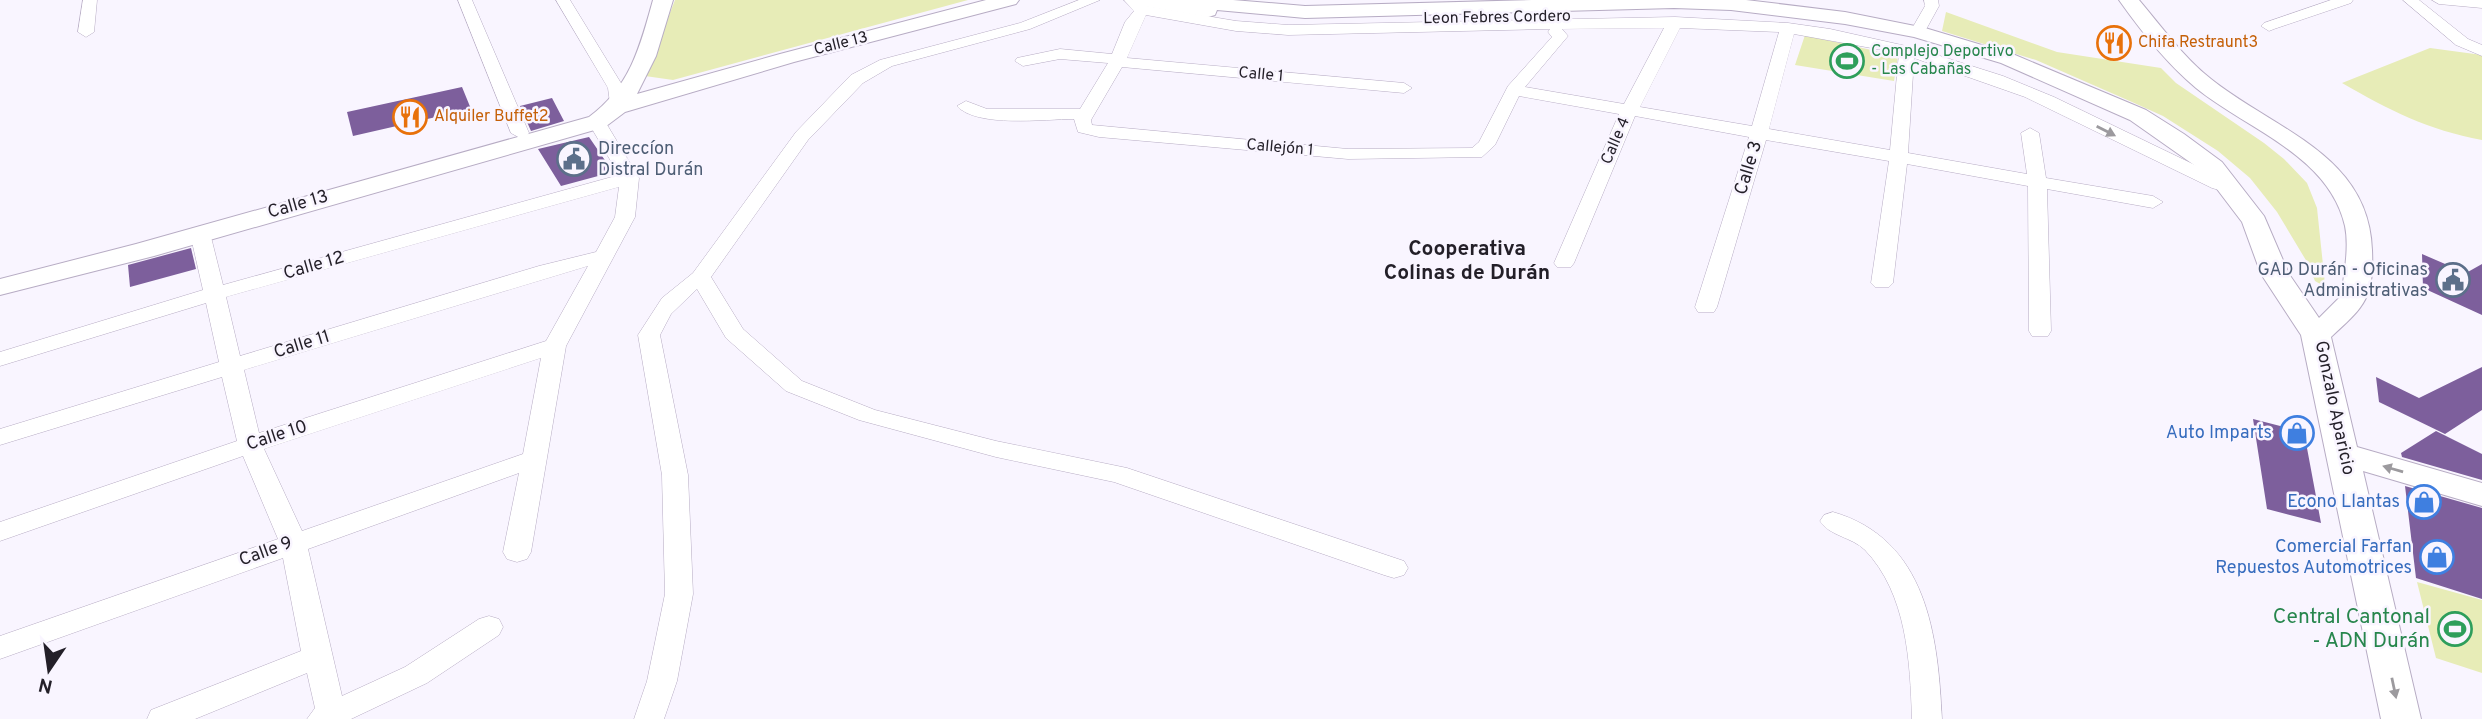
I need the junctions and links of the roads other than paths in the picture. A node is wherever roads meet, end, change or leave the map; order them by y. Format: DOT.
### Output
graph roads {
  1 [pos="90,0"];
  2 [pos="465,0"];
  3 [pos="563,0"];
  4 [pos="663,0"];
  5 [pos="1009,0"];
  6 [pos="1093,0"];
  7 [pos="1191,0"];
  8 [pos="1931,0"];
  9 [pos="2129,0"];
  10 [pos="2346,0"];
  11 [pos="2410,0"];
  12 [pos="2439,0"];
  13 [pos="1139,3"];
  14 [pos="2482,4"];
  15 [pos="1671,8"];
  16 [pos="1559,19"];
  17 [pos="2269,26"];
  18 [pos="1788,27"];
  19 [pos="86,32"];
  20 [pos="1918,32"];
  21 [pos="1907,51"];
  22 [pos="2482,51"];
  23 [pos="1023,61"];
  24 [pos="1118,61"];
  25 [pos="1404,88"];
  26 [pos="1514,90"];
  27 [pos="966,106"];
  28 [pos="1629,111"];
  29 [pos="607,115"];
  30 [pos="1085,121"];
  31 [pos="520,133"];
  32 [pos="1759,134"];
  33 [pos="2030,134"];
  34 [pos="2160,137"];
  35 [pos="1898,159"];
  36 [pos="629,178"];
  37 [pos="2037,182"];
  38 [pos="2226,189"];
  39 [pos="2153,202"];
  40 [pos="200,233"];
  41 [pos="604,256"];
  42 [pos="1564,263"];
  43 [pos="0,268"];
  44 [pos="700,277"];
  45 [pos="1882,283"];
  46 [pos="0,287"];
  47 [pos="216,293"];
  48 [pos="1706,307"];
  49 [pos="2040,331"];
  50 [pos="2316,335"];
  51 [pos="555,346"];
  52 [pos="0,359"];
  53 [pos="232,366"];
  54 [pos="0,437"];
  55 [pos="250,445"];
  56 [pos="2342,454"];
  57 [pos="534,459"];
  58 [pos="2482,495"];
  59 [pos="1833,521"];
  60 [pos="0,532"];
  61 [pos="293,542"];
  62 [pos="517,551"];
  63 [pos="1394,568"];
  64 [pos="489,627"];
  65 [pos="0,648"];
  66 [pos="317,657"];
  67 [pos="327,716"];
  68 [pos="162,719"];
  69 [pos="649,719"];
  70 [pos="1927,719"];
  71 [pos="2401,719"];
  1 -- 19 [label="street"];
  2 -- 31 [label="street"];
  3 -- 29 [label="street"];
  4 -- 29 [label="street"];
  5 -- 29 [label="street, Calle 13"];
  6 -- 44 [label="street"];
  7 -- 16 [label="street, Leon Febres Cordero"];
  8 -- 20 [label="street"];
  9 -- 50 [label="street, Gonzalo Aparicio"];
  10 -- 17 [label="street"];
  11 -- 22 [label="street"];
  12 -- 14 [label="street"];
  13 -- 16 [label="street, Leon Febres Cordero"];
  13 -- 24 [label="street"];
  15 -- 16 [label="street, Leon Febres Cordero"];
  15 -- 18 [label="street"];
  15 -- 20 [label="street, Leon Febres Cordero"];
  15 -- 28 [label="street, Calle 4"];
  16 -- 26 [label="street"];
  16 -- 34 [label="street, Leon Febres Cordero"];
  18 -- 21 [label="street"];
  18 -- 32 [label="street, Calle 3"];
  20 -- 34 [label="street, Leon Febres Cordero"];
  21 -- 35 [label="street"];
  21 -- 38 [label="street, one-way"];
  23 -- 24 [label="street, Calle 1"];
  24 -- 25 [label="street, Calle 1"];
  24 -- 30 [label="street"];
  26 -- 28 [label="street"];
  26 -- 30 [label="street, Callejón 1"];
  27 -- 30 [label="street, Callejón 1"];
  28 -- 32 [label="street"];
  28 -- 42 [label="street, Calle 4"];
  29 -- 31 [label="street, Calle 13"];
  29 -- 36 [label="street"];
  29 -- 40 [label="street, Calle 13"];
  31 -- 43 [label="street, Calle 13"];
  32 -- 35 [label="street"];
  32 -- 48 [label="street, Calle 3"];
  33 -- 37 [label="street"];
  34 -- 38 [label="street, Leon Febres Cordero"];
  35 -- 37 [label="street"];
  35 -- 45 [label="street"];
  36 -- 41 [label="street"];
  36 -- 47 [label="street, Calle 12"];
  37 -- 39 [label="street"];
  37 -- 49 [label="street"];
  38 -- 50 [label="street, Leon Febres Cordero"];
  40 -- 46 [label="street, Calle 13"];
  40 -- 47 [label="street"];
  41 -- 51 [label="street"];
  41 -- 53 [label="street, Calle 11"];
  44 -- 63 [label="street"];
  44 -- 69 [label="street"];
  47 -- 52 [label="street, Calle 12"];
  47 -- 53 [label="street"];
  50 -- 56 [label="street, Gonzalo Aparicio"];
  51 -- 55 [label="street, Calle 10"];
  51 -- 57 [label="street"];
  53 -- 54 [label="street, Calle 11"];
  53 -- 55 [label="street"];
  55 -- 60 [label="street, Calle 10"];
  55 -- 61 [label="street"];
  58 -- 56 [label="street, one-way"];
  56 -- 71 [label="street, Gonzalo Aparicio, one-way"];
  57 -- 61 [label="street, Calle 9"];
  57 -- 62 [label="street"];
  59 -- 70 [label="street"];
  61 -- 65 [label="street, Calle 9"];
  61 -- 66 [label="street"];
  64 -- 67 [label="street"];
  66 -- 67 [label="street"];
  66 -- 68 [label="street"];
}
